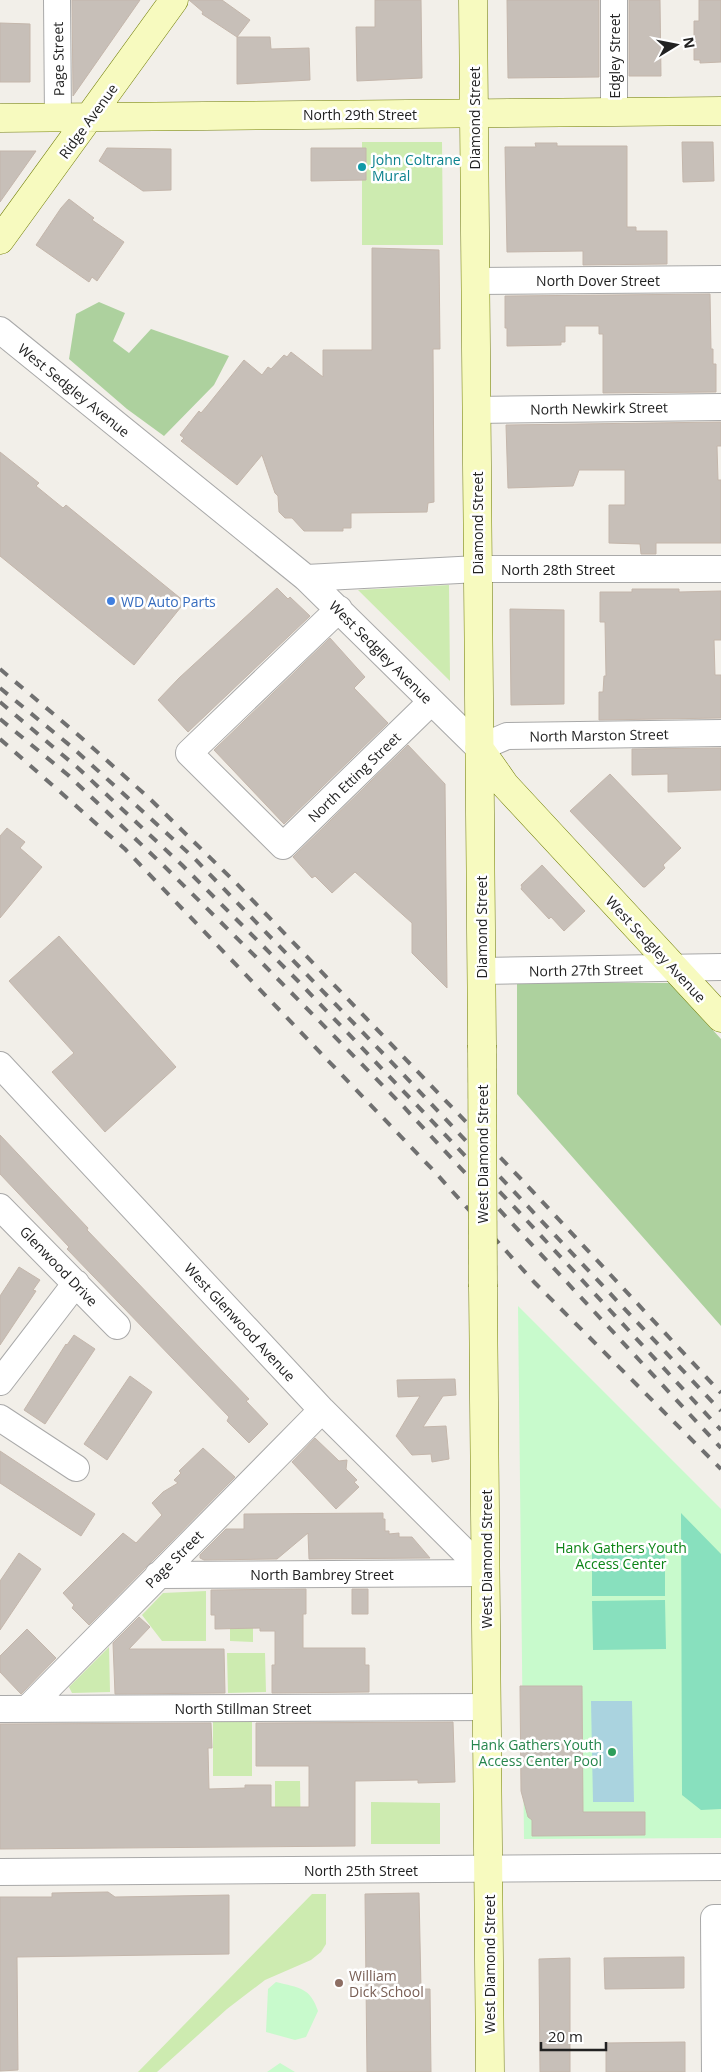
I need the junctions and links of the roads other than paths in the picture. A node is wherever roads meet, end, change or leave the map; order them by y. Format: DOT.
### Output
graph roads {
  1 [pos="57,0"];
  2 [pos="174,0"];
  3 [pos="473,0"];
  4 [pos="614,0"];
  5 [pos="721,111"];
  6 [pos="614,112"];
  7 [pos="474,113"];
  8 [pos="91,117"];
  9 [pos="0,118"];
  10 [pos="58,118"];
  11 [pos="0,240"];
  12 [pos="721,279"];
  13 [pos="475,281"];
  14 [pos="0,330"];
  15 [pos="721,407"];
  16 [pos="476,410"];
  17 [pos="721,568"];
  18 [pos="478,569"];
  19 [pos="306,578"];
  20 [pos="339,610"];
  21 [pos="430,702"];
  22 [pos="721,734"];
  23 [pos="479,748"];
  24 [pos="721,967"];
  25 [pos="673,968"];
  26 [pos="481,971"];
  27 [pos="721,1018"];
  28 [pos="482,1045"];
  29 [pos="0,1064"];
  30 [pos="0,1207"];
  31 [pos="76,1283"];
  32 [pos="117,1326"];
  33 [pos="0,1382"];
  34 [pos="322,1410"];
  35 [pos="0,1418"];
  36 [pos="76,1468"];
  37 [pos="486,1573"];
  38 [pos="158,1575"];
  39 [pos="487,1707"];
  40 [pos="0,1709"];
  41 [pos="26,1709"];
  42 [pos="721,1867"];
  43 [pos="488,1870"];
  44 [pos="0,1872"];
  45 [pos="717,1918"];
  46 [pos="490,2072"];
  47 [pos="714,2072"];
  1 -- 10 [label="street, Page Street"];
  2 -- 8 [label="main road, Ridge Avenue"];
  3 -- 7 [label="main road, Diamond Street"];
  4 -- 6 [label="street, Edgley Street"];
  5 -- 6 [label="main road, North 29th Street"];
  6 -- 7 [label="main road, North 29th Street"];
  7 -- 8 [label="main road, North 29th Street"];
  7 -- 13 [label="main road, Diamond Street"];
  8 -- 10 [label="main road, North 29th Street"];
  8 -- 11 [label="main road, Ridge Avenue"];
  9 -- 10 [label="main road, North 29th Street"];
  12 -- 13 [label="street, North Dover Street"];
  13 -- 16 [label="main road, Diamond Street"];
  14 -- 19 [label="street, West Sedgley Avenue"];
  15 -- 16 [label="street, North Newkirk Street"];
  16 -- 18 [label="main road, Diamond Street"];
  17 -- 18 [label="street, North 28th Street"];
  18 -- 19 [label="street, North 28th Street"];
  18 -- 23 [label="main road, Diamond Street"];
  19 -- 20 [label="street, West Sedgley Avenue"];
  20 -- 21 [label="street, West Sedgley Avenue"];
  20 -- 21 [label="street, North Etting Street"];
  21 -- 23 [label="street, West Sedgley Avenue"];
  22 -- 23 [label="street, North Marston Street"];
  23 -- 25 [label="main road, West Sedgley Avenue"];
  23 -- 26 [label="main road, Diamond Street"];
  24 -- 25 [label="street, North 27th Street"];
  25 -- 26 [label="street, North 27th Street"];
  25 -- 27 [label="main road, West Sedgley Avenue"];
  26 -- 28 [label="main road, Diamond Street"];
  28 -- 37 [label="main road, West Diamond Street, bridge"];
  29 -- 34 [label="street, West Glenwood Avenue"];
  30 -- 31 [label="street, Glenwood Drive"];
  31 -- 32 [label="street, Glenwood Drive"];
  31 -- 33 [label="street"];
  34 -- 37 [label="street, West Glenwood Avenue"];
  34 -- 38 [label="street, Page Street"];
  35 -- 36 [label="street"];
  37 -- 38 [label="street, North Bambrey Street"];
  37 -- 39 [label="main road, West Diamond Street"];
  38 -- 41 [label="street, Page Street"];
  39 -- 41 [label="street, North Stillman Street"];
  39 -- 43 [label="main road, West Diamond Street"];
  40 -- 41 [label="street, North Stillman Street"];
  42 -- 43 [label="street, North 25th Street"];
  43 -- 44 [label="street, North 25th Street"];
  43 -- 46 [label="main road, West Diamond Street"];
  45 -- 47 [label="street"];
}
